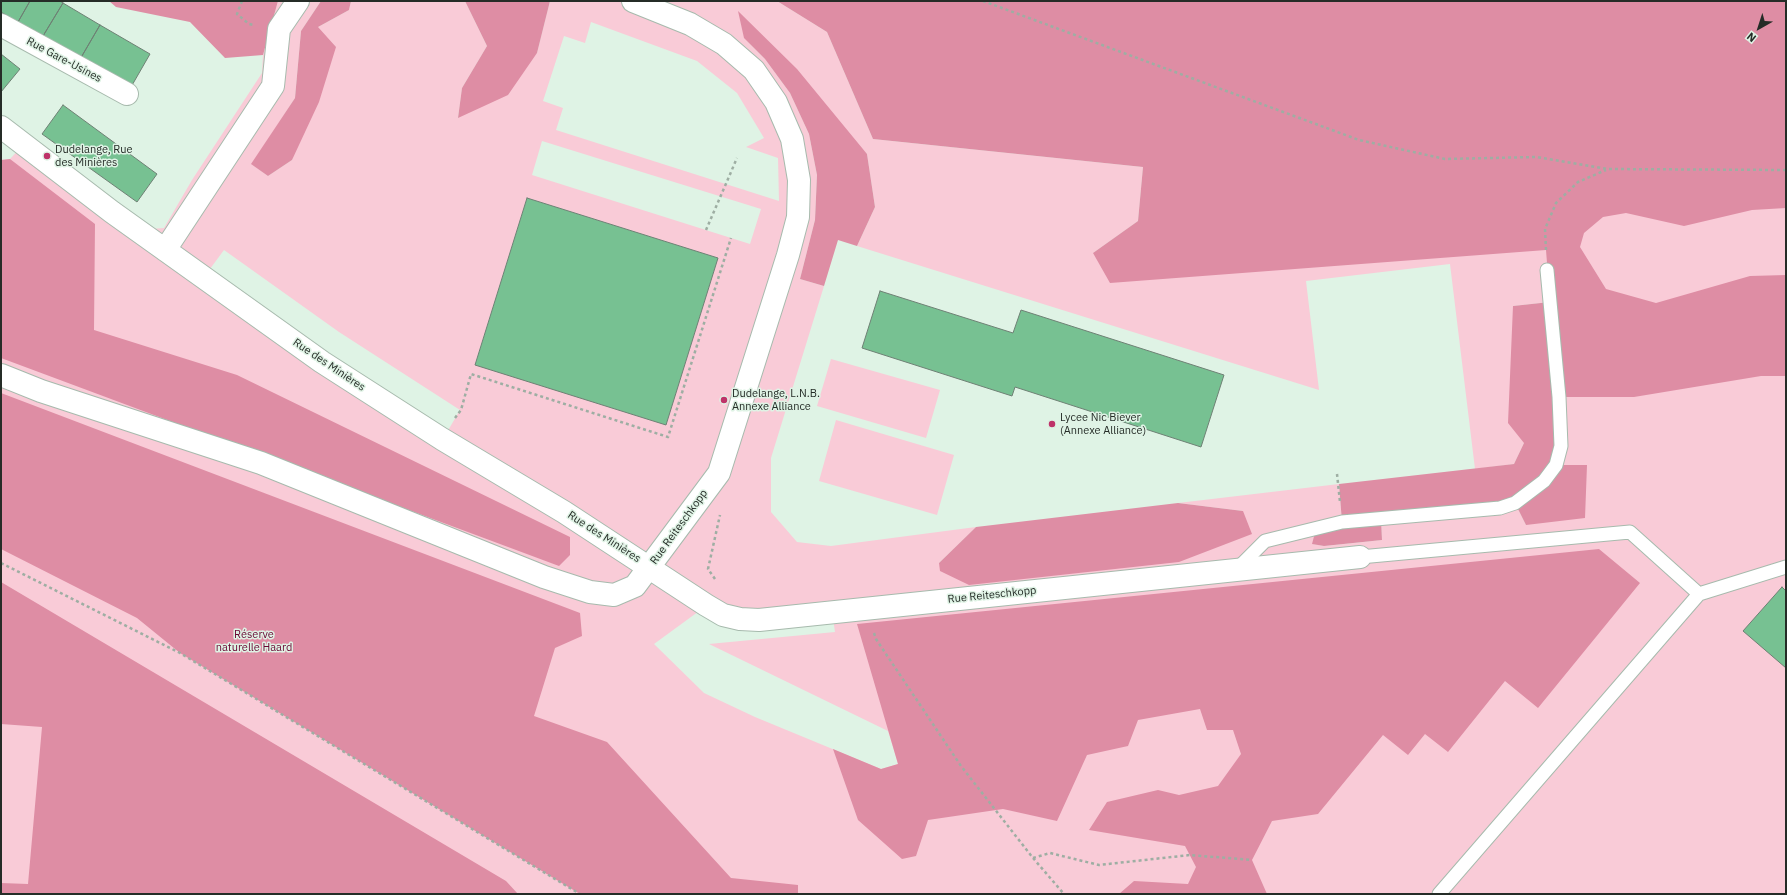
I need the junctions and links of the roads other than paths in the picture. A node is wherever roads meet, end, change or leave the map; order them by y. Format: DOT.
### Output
graph roads {
  1 [pos="298,1"];
  2 [pos="633,1"];
  3 [pos="1,25"];
  4 [pos="126,94"];
  5 [pos="1,127"];
  6 [pos="165,250"];
  7 [pos="1548,270"];
  8 [pos="1,375"];
  9 [pos="1360,557"];
  10 [pos="649,567"];
  11 [pos="1786,567"];
  12 [pos="1237,569"];
  13 [pos="1699,594"];
  14 [pos="1439,894"];
  1 -- 6 [label="street"];
  2 -- 10 [label="street, Rue Reiteschkopp"];
  3 -- 4 [label="street, Rue Gare-Usines"];
  5 -- 6 [label="street, Rue des Minières"];
  6 -- 10 [label="street, Rue des Minières"];
  7 -- 12 [label="lane"];
  8 -- 10 [label="street, Rue des Minières"];
  9 -- 12 [label="street, Rue Reiteschkopp"];
  9 -- 13 [label="lane"];
  10 -- 12 [label="street, Rue Reiteschkopp"];
  11 -- 13 [label="lane"];
  13 -- 14 [label="lane"];
}
